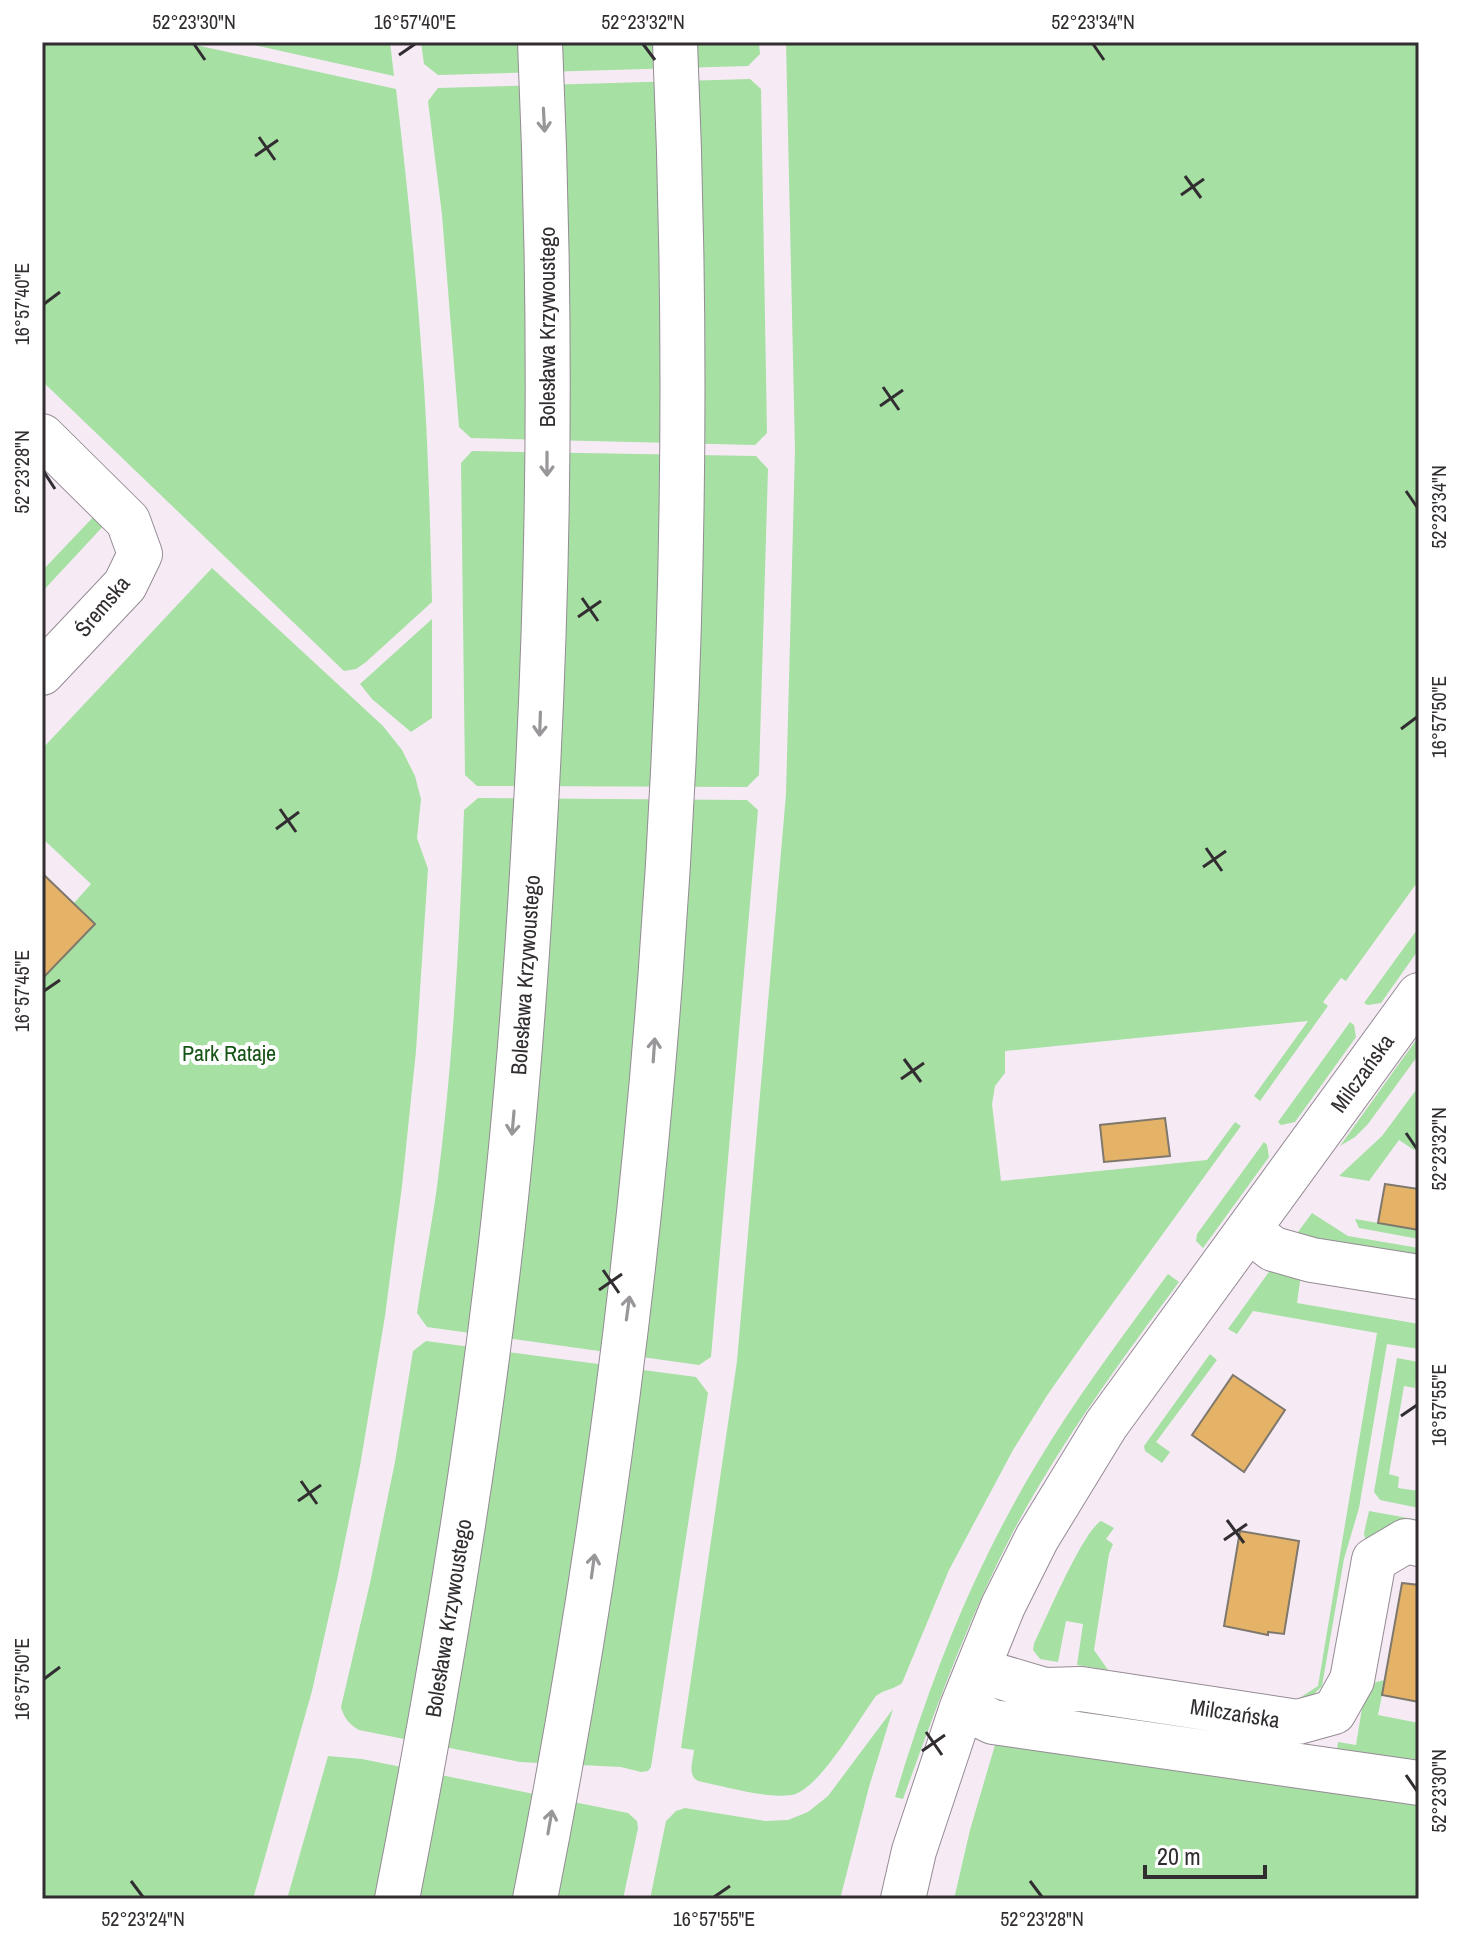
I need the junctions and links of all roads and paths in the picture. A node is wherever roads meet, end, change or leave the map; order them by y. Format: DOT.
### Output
graph roads {
  1 [pos="540,42"];
  2 [pos="675,42"];
  3 [pos="50,461"];
  4 [pos="42,673"];
  5 [pos="1419,995"];
  6 [pos="1249,1230"];
  7 [pos="1419,1277"];
  8 [pos="1419,1544"];
  9 [pos="970,1689"];
  10 [pos="1419,1783"];
  11 [pos="397,1899"];
  12 [pos="535,1899"];
  13 [pos="903,1899"];
  1 -- 11 [label="main road, Bolesława Krzywoustego, one-way"];
  12 -- 2 [label="main road, one-way"];
  3 -- 4 [label="main road, Śremska"];
  5 -- 6 [label="main road, Milczańska"];
  6 -- 7 [label="main road"];
  6 -- 9 [label="main road, Milczańska"];
  8 -- 9 [label="main road, Milczańska"];
  9 -- 10 [label="main road, Milczańska"];
  9 -- 13 [label="main road, Milczańska"];
}
